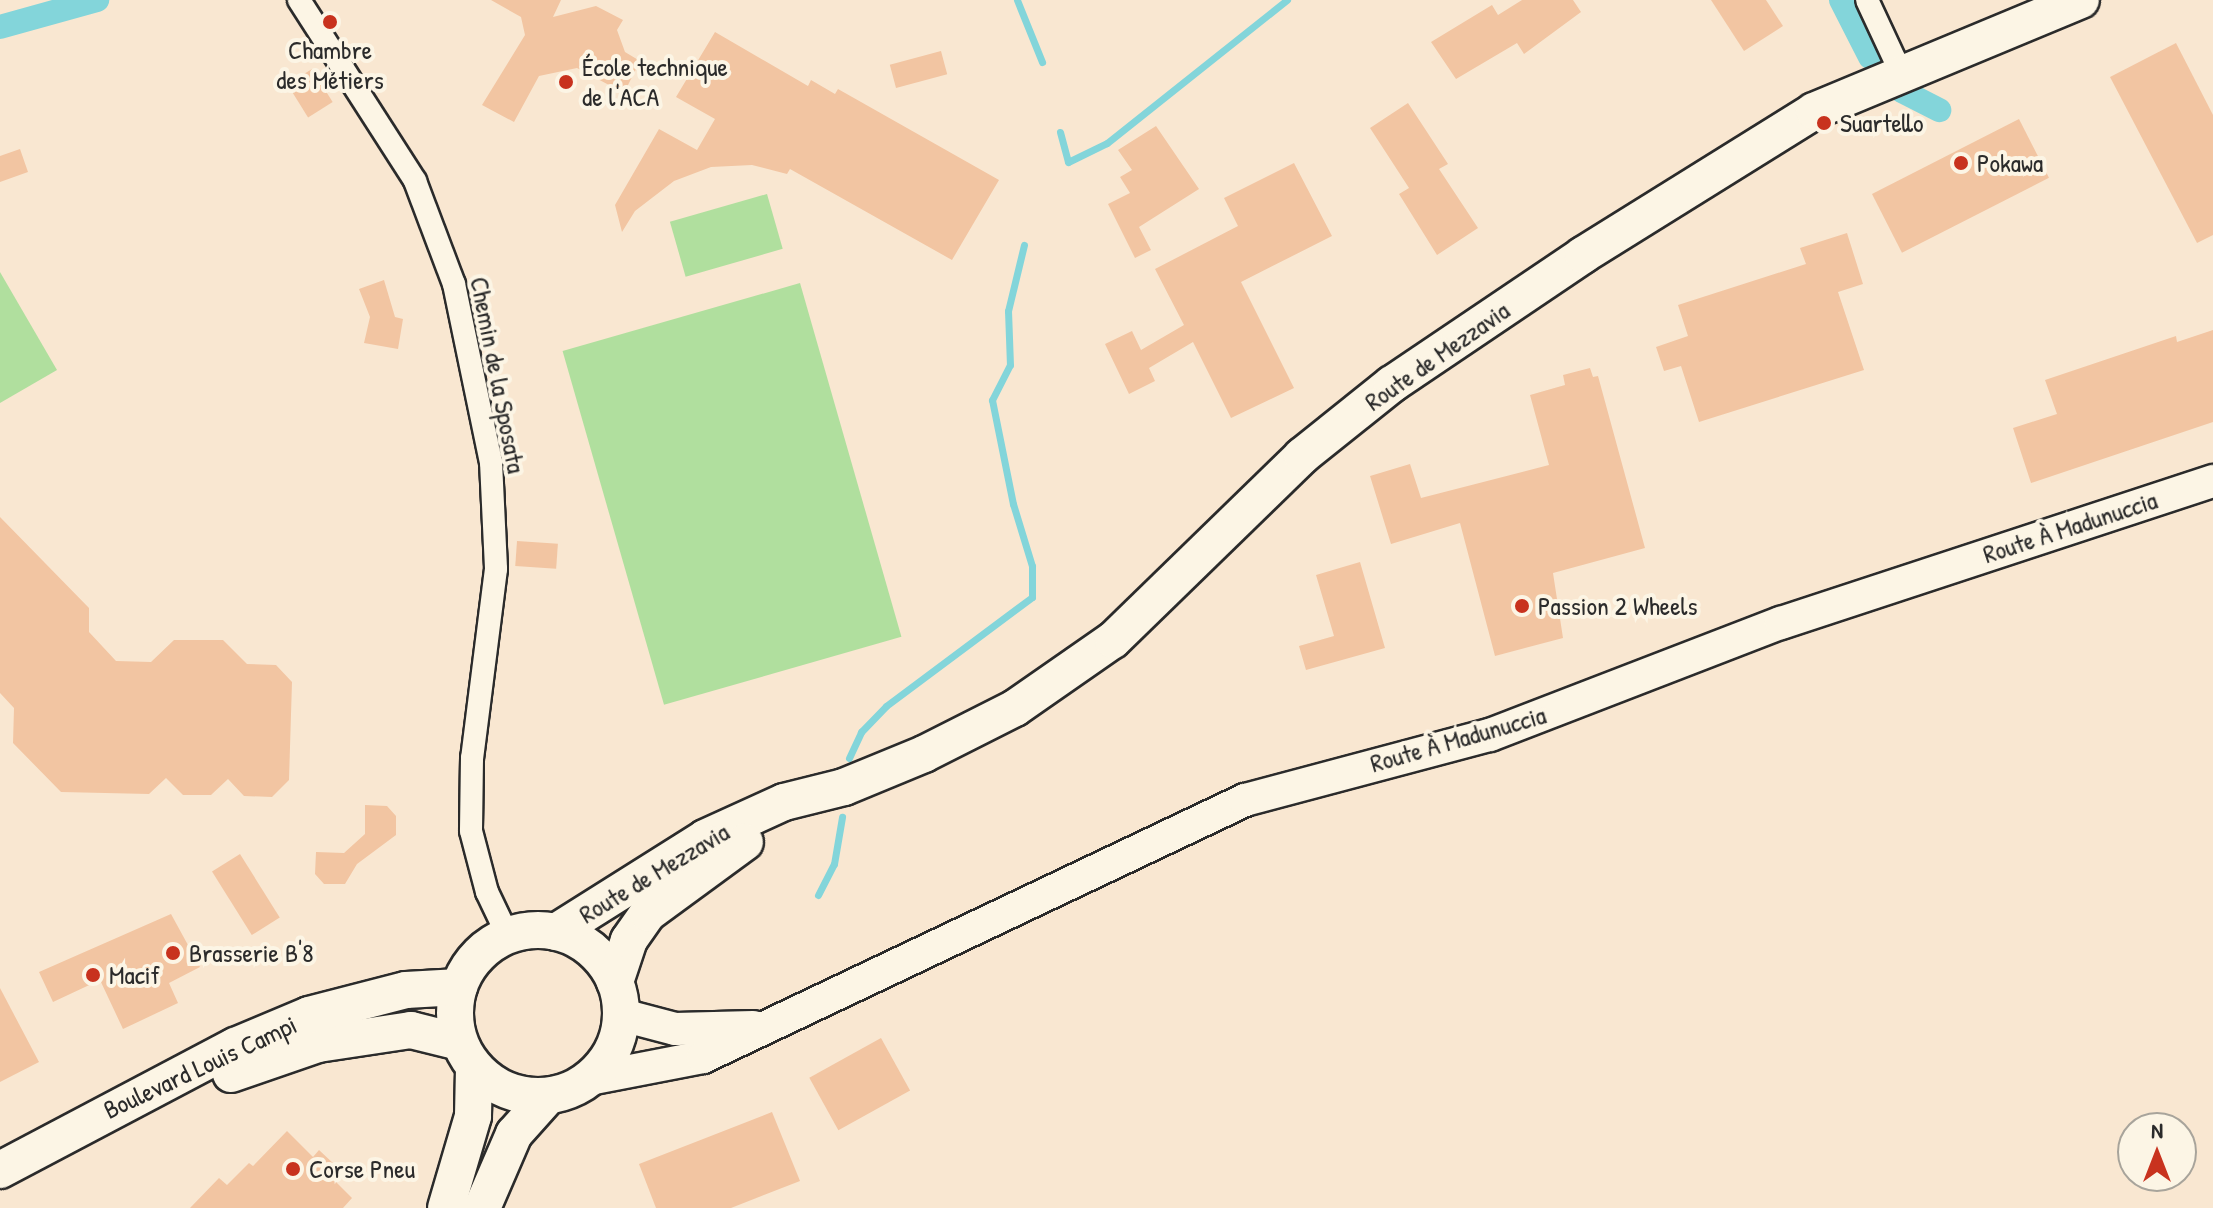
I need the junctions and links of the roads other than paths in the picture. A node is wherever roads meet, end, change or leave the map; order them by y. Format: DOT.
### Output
graph roads {
  1 [pos="299,0"];
  2 [pos="1867,0"];
  3 [pos="2081,0"];
  4 [pos="1895,74"];
  5 [pos="2213,481"];
  6 [pos="844,787"];
  7 [pos="556,932"];
  8 [pos="508,936"];
  9 [pos="459,987"];
  10 [pos="618,999"];
  11 [pos="768,1026"];
  12 [pos="467,1054"];
  13 [pos="589,1079"];
  14 [pos="548,1096"];
  15 [pos="0,1170"];
  16 [pos="0,1196"];
  17 [pos="446,1208"];
  18 [pos="482,1208"];
  1 -- 8 [label="street, Chemin de la Sposata"];
  2 -- 4 [label="street"];
  3 -- 4 [label="main road, Route de Mezzavia"];
  4 -- 6 [label="main road, Route de Mezzavia"];
  5 -- 11 [label="main road, Route À Madunuccia"];
  6 -- 7 [label="main road, Route de Mezzavia"];
  6 -- 10 [label="main road, Route de Mezzavia"];
  7 -- 8 [label="main road"];
  7 -- 10 [label="main road"];
  8 -- 9 [label="main road"];
  9 -- 12 [label="main road"];
  9 -- 15 [label="main road, Boulevard Louis Campi"];
  10 -- 11 [label="main road, Route À Madunuccia"];
  10 -- 13 [label="main road"];
  11 -- 13 [label="main road, Route À Madunuccia"];
  12 -- 14 [label="main road"];
  12 -- 16 [label="main road, Boulevard Louis Campi"];
  12 -- 17 [label="main road"];
  13 -- 14 [label="main road"];
  14 -- 18 [label="main road"];
}
